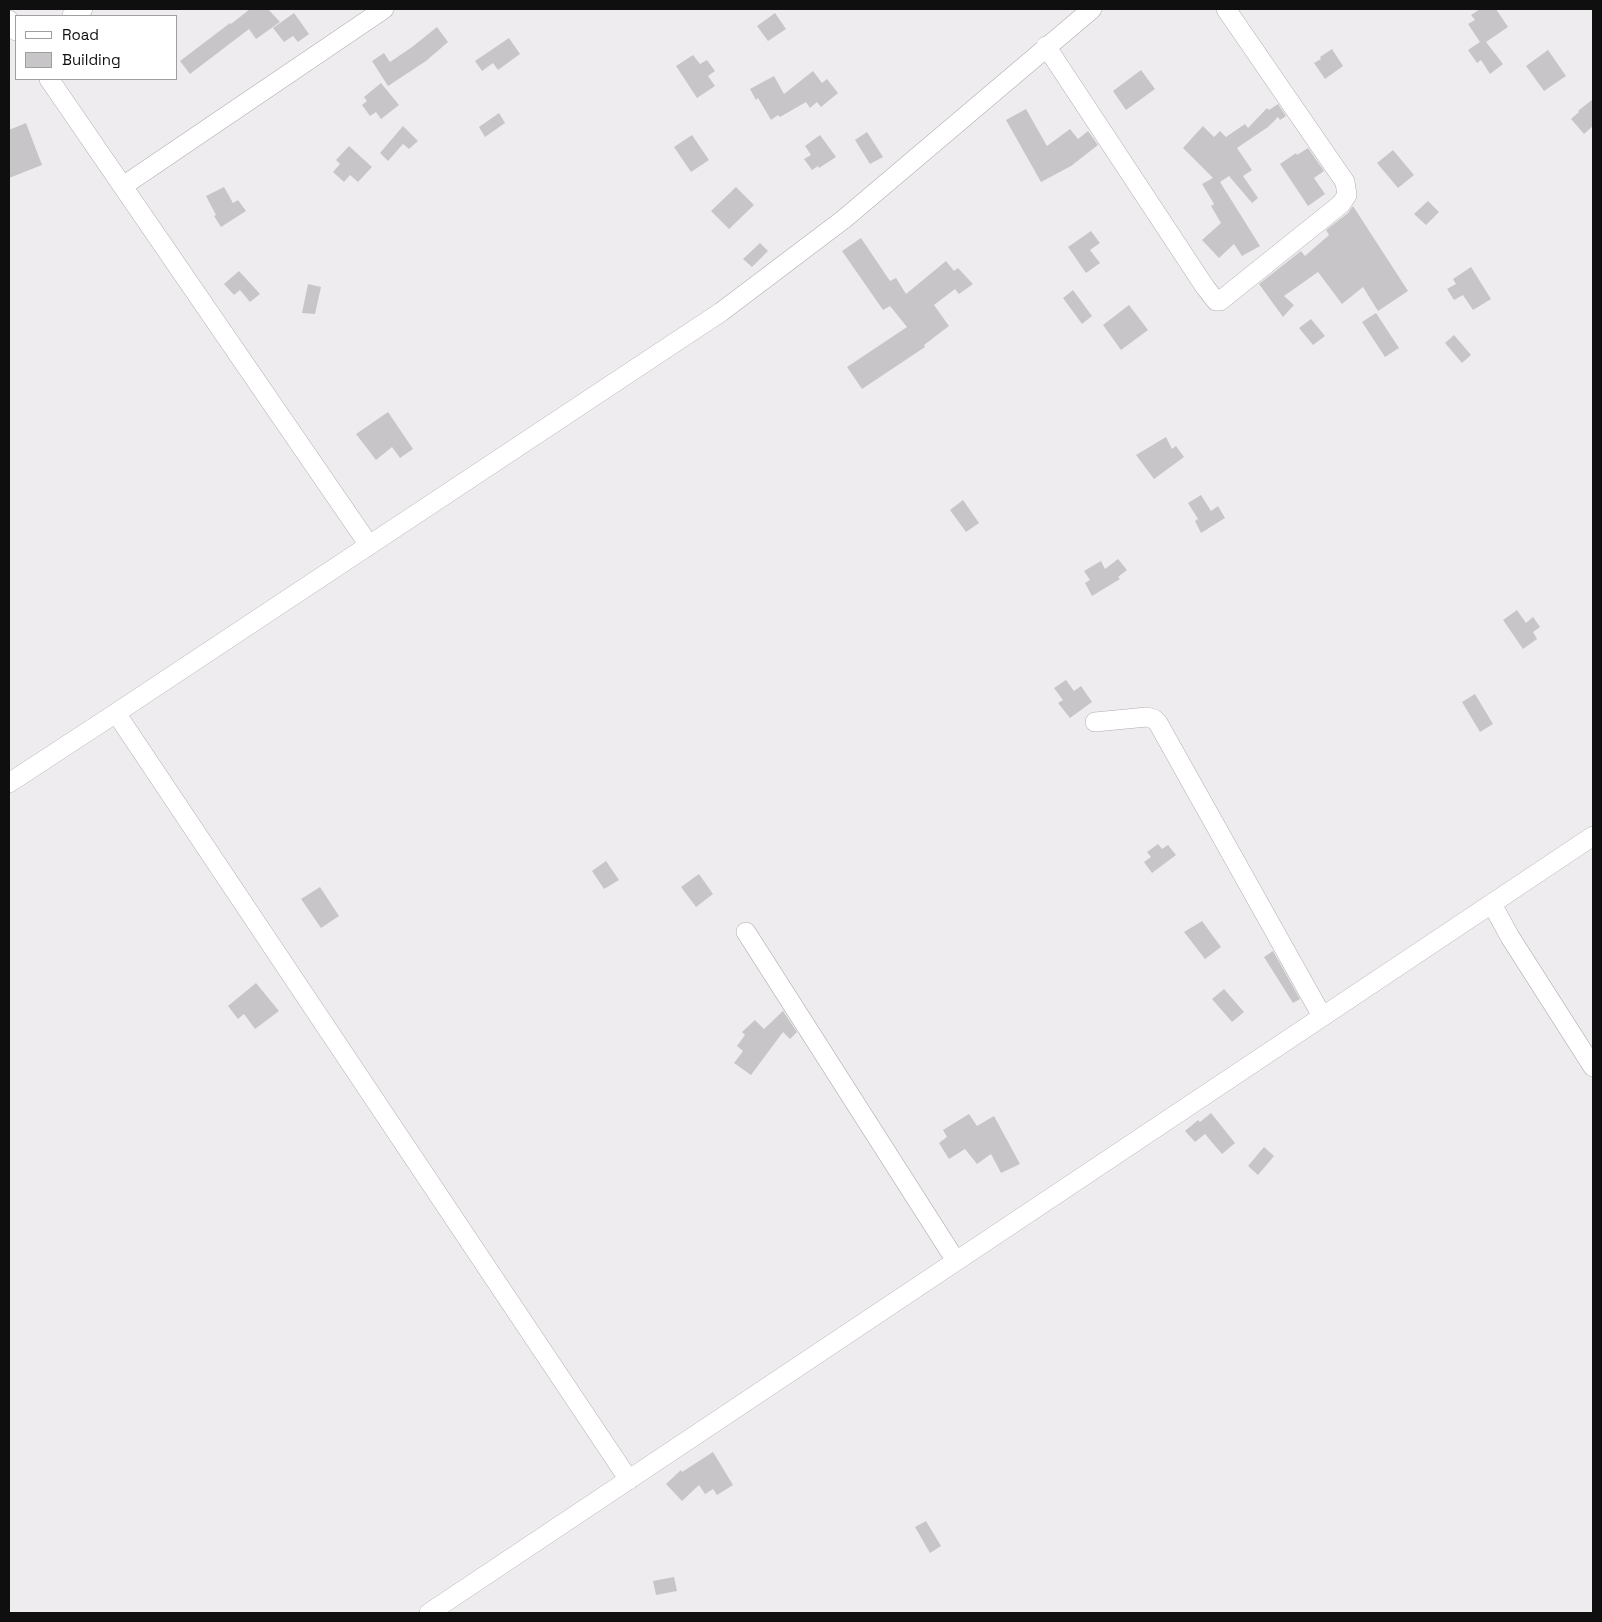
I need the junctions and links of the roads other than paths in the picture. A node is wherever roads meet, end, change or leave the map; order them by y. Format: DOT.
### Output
graph roads {
  1 [pos="384,9"];
  2 [pos="1092,9"];
  3 [pos="1226,9"];
  4 [pos="1046,46"];
  5 [pos="50,80"];
  6 [pos="123,186"];
  7 [pos="369,544"];
  8 [pos="116,714"];
  9 [pos="1096,722"];
  10 [pos="9,783"];
  11 [pos="1593,836"];
  12 [pos="1492,904"];
  13 [pos="746,932"];
  14 [pos="1322,1016"];
  15 [pos="1593,1067"];
  16 [pos="956,1261"];
  17 [pos="629,1480"];
  18 [pos="429,1613"];
  1 -- 6 [label="street"];
  2 -- 4 [label="street"];
  3 -- 4 [label="street"];
  4 -- 7 [label="street"];
  5 -- 6 [label="street"];
  6 -- 7 [label="street"];
  7 -- 8 [label="street"];
  8 -- 10 [label="street"];
  8 -- 17 [label="street"];
  9 -- 14 [label="street"];
  11 -- 12 [label="street"];
  12 -- 14 [label="street"];
  12 -- 15 [label="street"];
  13 -- 16 [label="street"];
  14 -- 16 [label="street"];
  16 -- 17 [label="street"];
  17 -- 18 [label="street"];
}
